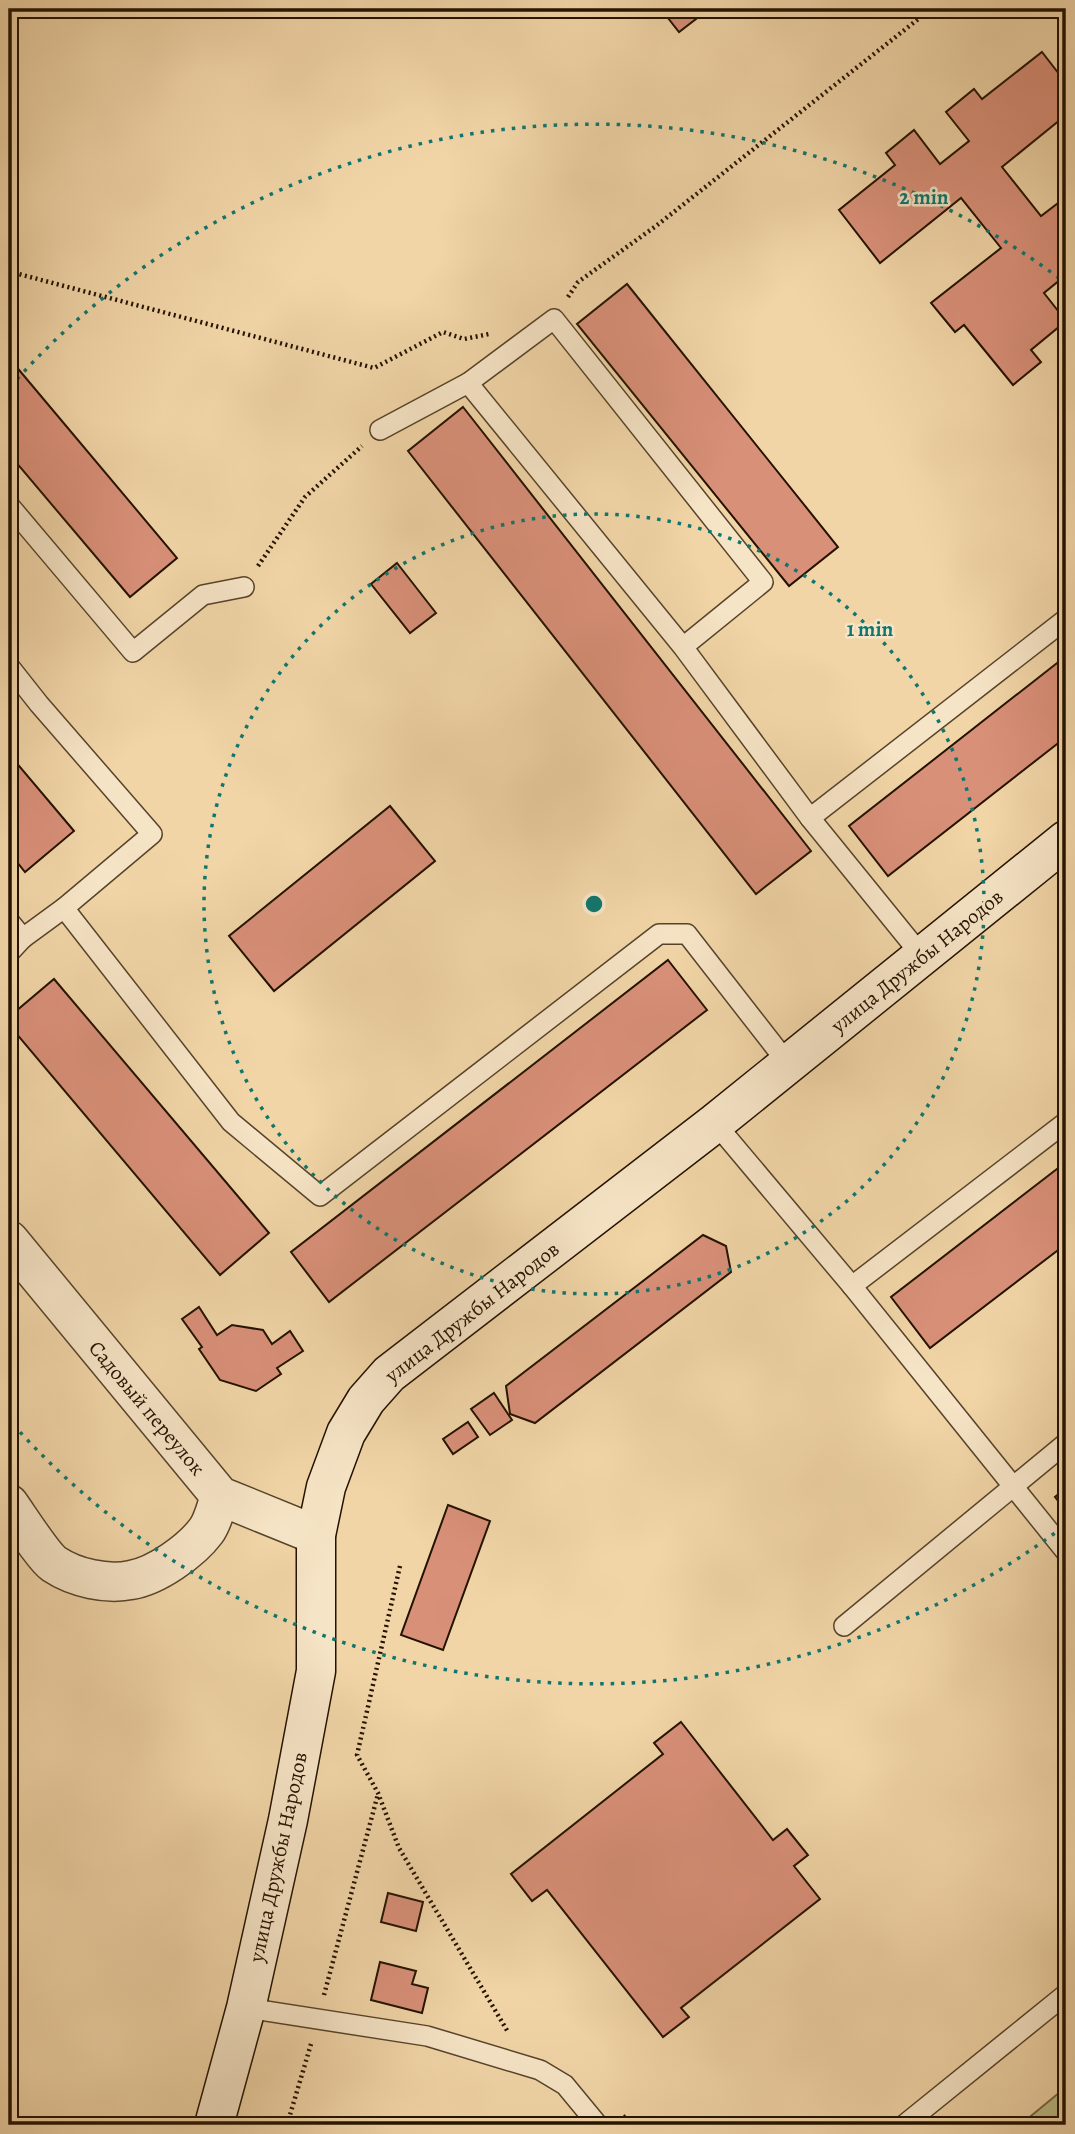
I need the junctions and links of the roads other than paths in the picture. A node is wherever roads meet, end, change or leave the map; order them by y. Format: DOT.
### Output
graph roads {
  1 [pos="468,383"];
  2 [pos="380,430"];
  3 [pos="9,505"];
  4 [pos="244,587"];
  5 [pos="1066,620"];
  6 [pos="683,647"];
  7 [pos="9,666"];
  8 [pos="810,818"];
  9 [pos="1066,840"];
  10 [pos="64,908"];
  11 [pos="9,920"];
  12 [pos="16,945"];
  13 [pos="922,956"];
  14 [pos="789,1065"];
  15 [pos="1066,1122"];
  16 [pos="715,1123"];
  17 [pos="9,1240"];
  18 [pos="852,1286"];
  19 [pos="1066,1443"];
  20 [pos="1013,1486"];
  21 [pos="220,1496"];
  22 [pos="9,1504"];
  23 [pos="316,1535"];
  24 [pos="1066,1552"];
  25 [pos="844,1626"];
  26 [pos="1066,1994"];
  27 [pos="246,2008"];
  28 [pos="214,2125"];
  29 [pos="598,2125"];
  30 [pos="904,2125"];
  1 -- 2 [label="lane"];
  1 -- 6 [label="lane"];
  1 -- 6 [label="lane"];
  3 -- 4 [label="lane"];
  5 -- 8 [label="lane"];
  6 -- 8 [label="lane"];
  7 -- 10 [label="lane"];
  8 -- 13 [label="lane"];
  9 -- 13 [label="street, улица Дружбы Народов"];
  10 -- 12 [label="lane"];
  10 -- 14 [label="lane"];
  11 -- 12 [label="lane"];
  13 -- 14 [label="street, улица Дружбы Народов"];
  14 -- 16 [label="street, улица Дружбы Народов"];
  15 -- 18 [label="lane"];
  16 -- 18 [label="lane"];
  16 -- 23 [label="street, улица Дружбы Народов"];
  17 -- 21 [label="street, Садовый переулок"];
  18 -- 20 [label="lane"];
  19 -- 20 [label="lane"];
  20 -- 24 [label="lane"];
  20 -- 25 [label="lane"];
  21 -- 22 [label="street"];
  21 -- 23 [label="street, Садовый переулок"];
  23 -- 27 [label="street, улица Дружбы Народов"];
  26 -- 30 [label="lane"];
  27 -- 28 [label="street, улица Дружбы Народов"];
  27 -- 29 [label="lane"];
}
